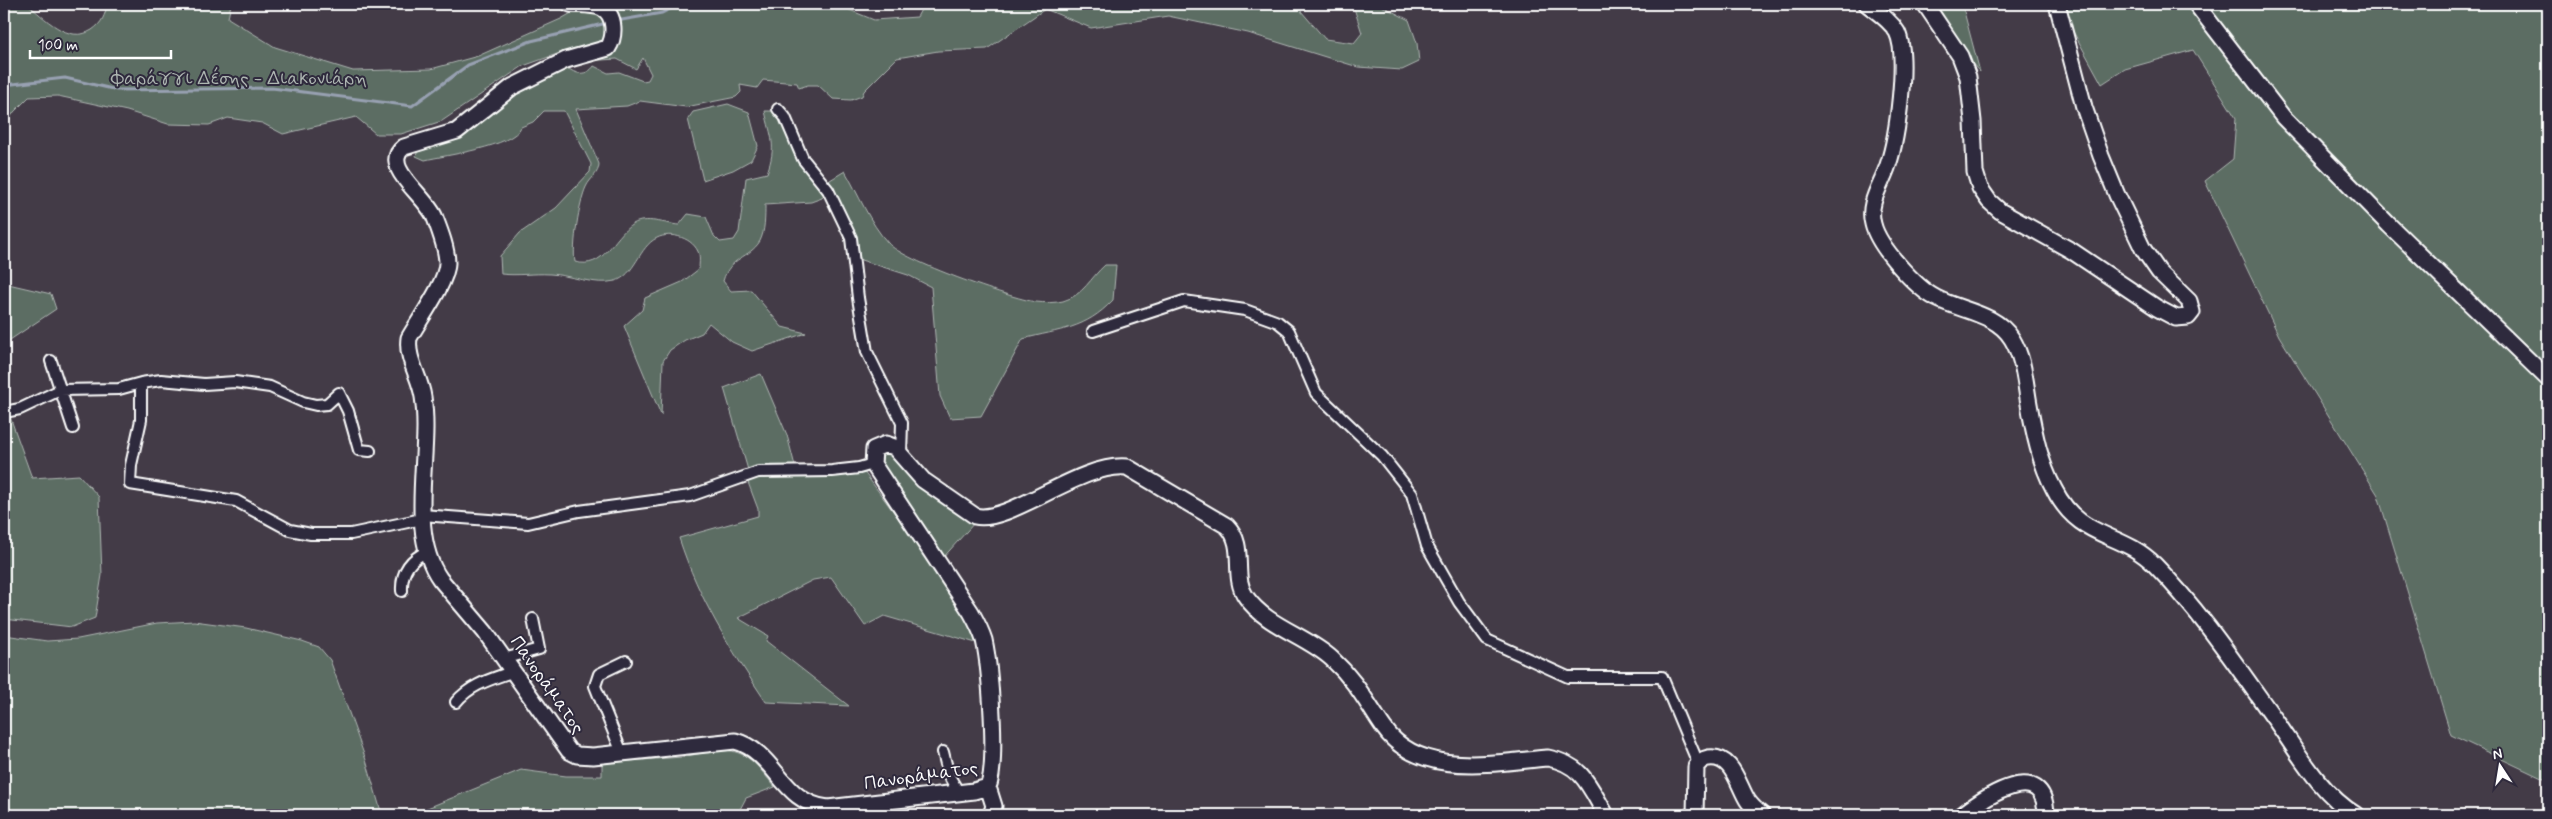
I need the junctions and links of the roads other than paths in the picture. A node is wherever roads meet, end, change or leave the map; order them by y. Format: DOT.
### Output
graph roads {
  1 [pos="570,4"];
  2 [pos="1867,4"];
  3 [pos="1926,4"];
  4 [pos="2058,4"];
  5 [pos="2196,4"];
  6 [pos="778,109"];
  7 [pos="1093,331"];
  8 [pos="51,361"];
  9 [pos="2548,379"];
  10 [pos="141,383"];
  11 [pos="60,390"];
  12 [pos="4,412"];
  13 [pos="73,428"];
  14 [pos="370,451"];
  15 [pos="901,454"];
  16 [pos="873,464"];
  17 [pos="422,517"];
  18 [pos="428,551"];
  19 [pos="402,592"];
  20 [pos="533,619"];
  21 [pos="504,659"];
  22 [pos="626,661"];
  23 [pos="514,672"];
  24 [pos="456,702"];
  25 [pos="943,752"];
  26 [pos="622,753"];
  27 [pos="1698,763"];
  28 [pos="988,787"];
  29 [pos="959,793"];
  30 [pos="826,811"];
  31 [pos="991,815"];
  32 [pos="1606,815"];
  33 [pos="1695,815"];
  34 [pos="1762,815"];
  35 [pos="1962,815"];
  36 [pos="2046,815"];
  37 [pos="2356,815"];
  1 -- 17 [label="main road, Πανοράματος"];
  2 -- 37 [label="main road"];
  3 -- 4 [label="main road"];
  5 -- 9 [label="main road"];
  6 -- 15 [label="street"];
  7 -- 27 [label="street"];
  8 -- 11 [label="street"];
  10 -- 11 [label="street"];
  10 -- 14 [label="street"];
  10 -- 17 [label="street"];
  11 -- 12 [label="street"];
  11 -- 13 [label="street"];
  15 -- 16 [label="main road"];
  15 -- 32 [label="main road"];
  16 -- 17 [label="street"];
  16 -- 28 [label="main road, Πανοράματος"];
  17 -- 18 [label="main road, Πανοράματος"];
  18 -- 19 [label="street"];
  18 -- 21 [label="main road, Πανοράματος"];
  20 -- 21 [label="street"];
  21 -- 23 [label="main road, Πανοράματος"];
  22 -- 26 [label="street"];
  23 -- 24 [label="street"];
  23 -- 26 [label="main road, Πανοράματος"];
  25 -- 29 [label="street"];
  26 -- 30 [label="main road, Πανοράματος"];
  27 -- 33 [label="main road"];
  27 -- 34 [label="main road"];
  28 -- 29 [label="main road, Πανοράματος"];
  28 -- 31 [label="main road"];
  29 -- 30 [label="main road, Πανοράματος"];
  35 -- 36 [label="main road"];
}
